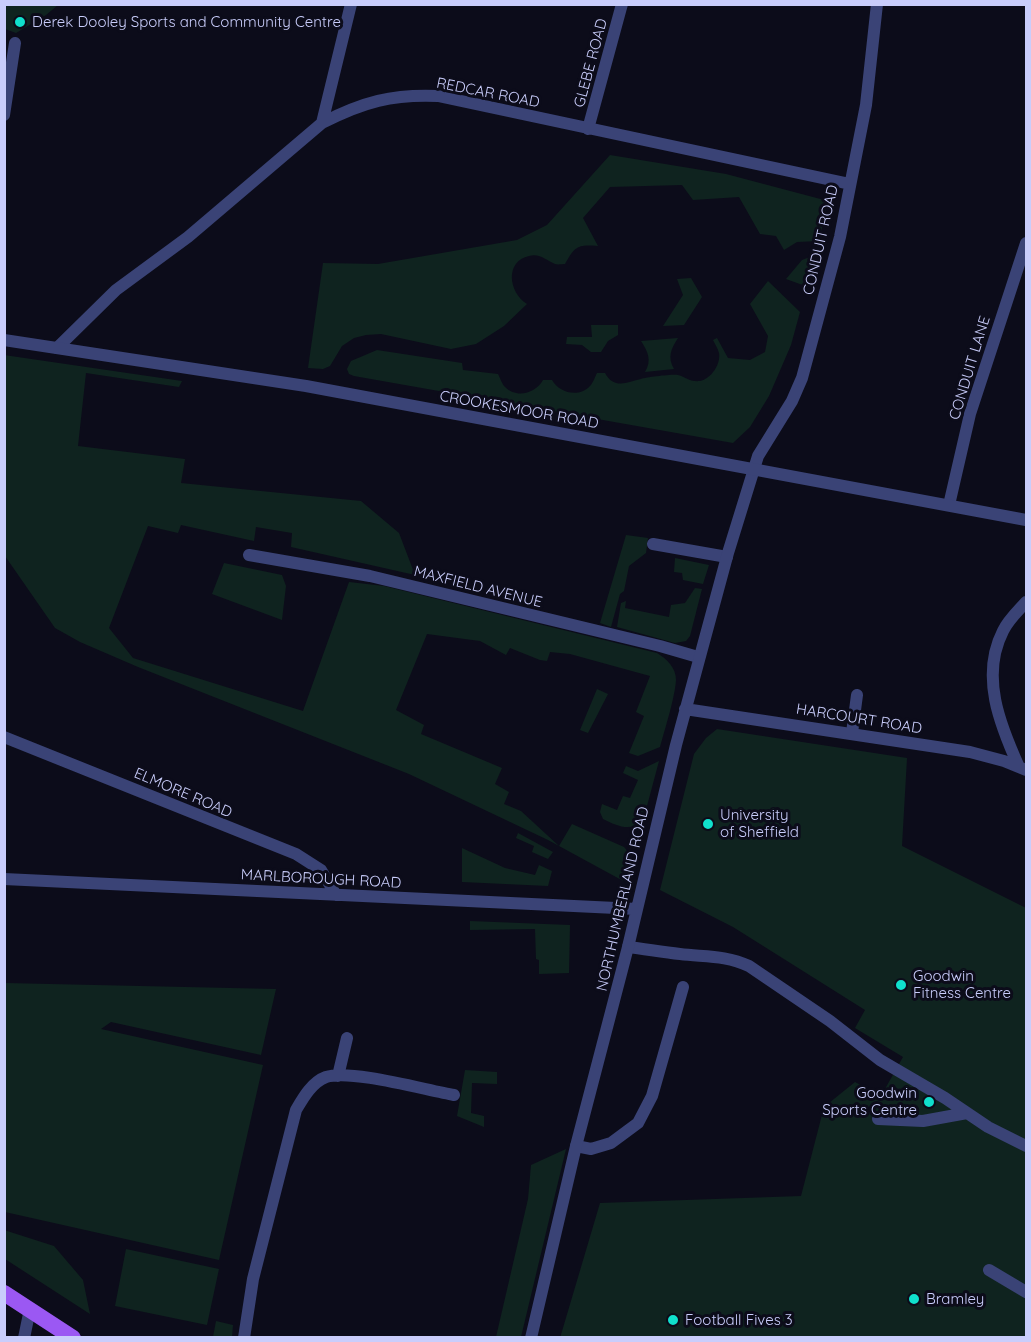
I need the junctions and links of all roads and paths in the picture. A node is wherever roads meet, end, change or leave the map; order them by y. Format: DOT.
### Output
graph roads {
  1 [pos="351,4"];
  2 [pos="622,4"];
  3 [pos="877,4"];
  4 [pos="15,43"];
  5 [pos="4,115"];
  6 [pos="322,123"];
  7 [pos="588,129"];
  8 [pos="850,184"];
  9 [pos="1026,243"];
  10 [pos="4,340"];
  11 [pos="57,348"];
  12 [pos="752,469"];
  13 [pos="949,505"];
  14 [pos="1026,520"];
  15 [pos="653,544"];
  16 [pos="249,555"];
  17 [pos="727,557"];
  18 [pos="1026,602"];
  19 [pos="698,657"];
  20 [pos="857,695"];
  21 [pos="685,709"];
  22 [pos="852,733"];
  23 [pos="4,737"];
  24 [pos="1023,768"];
  25 [pos="4,879"];
  26 [pos="336,895"];
  27 [pos="637,909"];
  28 [pos="628,947"];
  29 [pos="683,987"];
  30 [pos="346,1038"];
  31 [pos="338,1076"];
  32 [pos="454,1095"];
  33 [pos="967,1113"];
  34 [pos="878,1119"];
  35 [pos="576,1146"];
  36 [pos="1026,1146"];
  37 [pos="990,1270"];
  38 [pos="1026,1292"];
  39 [pos="4,1293"];
  40 [pos="30,1309"];
  41 [pos="24,1338"];
  42 [pos="73,1338"];
  43 [pos="243,1338"];
  44 [pos="531,1338"];
  1 -- 6 [label="street"];
  2 -- 7 [label="street, GLEBE ROAD"];
  3 -- 8 [label="street, CONDUIT ROAD"];
  4 -- 5 [label="street"];
  6 -- 7 [label="street, REDCAR ROAD"];
  6 -- 11 [label="street, REDCAR ROAD"];
  7 -- 8 [label="street, REDCAR ROAD"];
  8 -- 12 [label="street, CONDUIT ROAD"];
  9 -- 13 [label="street, CONDUIT LANE"];
  10 -- 11 [label="street, CROOKESMOOR ROAD"];
  11 -- 12 [label="street, CROOKESMOOR ROAD"];
  12 -- 13 [label="street, CROOKESMOOR ROAD"];
  12 -- 17 [label="street, NORTHUMBERLAND ROAD"];
  13 -- 14 [label="street, CROOKESMOOR ROAD"];
  15 -- 17 [label="street"];
  16 -- 19 [label="street, MAXFIELD AVENUE"];
  17 -- 19 [label="street, NORTHUMBERLAND ROAD"];
  18 -- 24 [label="street"];
  19 -- 21 [label="street, NORTHUMBERLAND ROAD"];
  20 -- 22 [label="street"];
  21 -- 22 [label="street, HARCOURT ROAD"];
  21 -- 27 [label="street, NORTHUMBERLAND ROAD"];
  22 -- 24 [label="street, HARCOURT ROAD"];
  23 -- 26 [label="street, ELMORE ROAD"];
  25 -- 26 [label="street, MARLBOROUGH ROAD"];
  26 -- 27 [label="street, MARLBOROUGH ROAD"];
  27 -- 28 [label="street, NORTHUMBERLAND ROAD"];
  28 -- 33 [label="street"];
  28 -- 35 [label="street, NORTHUMBERLAND ROAD"];
  29 -- 35 [label="street"];
  30 -- 31 [label="street"];
  31 -- 32 [label="street"];
  31 -- 43 [label="street"];
  33 -- 34 [label="street"];
  33 -- 36 [label="street"];
  35 -- 44 [label="street, NORTHUMBERLAND ROAD"];
  37 -- 38 [label="street"];
  39 -- 40 [label="main road"];
  40 -- 41 [label="street"];
  40 -- 42 [label="main road"];
}
